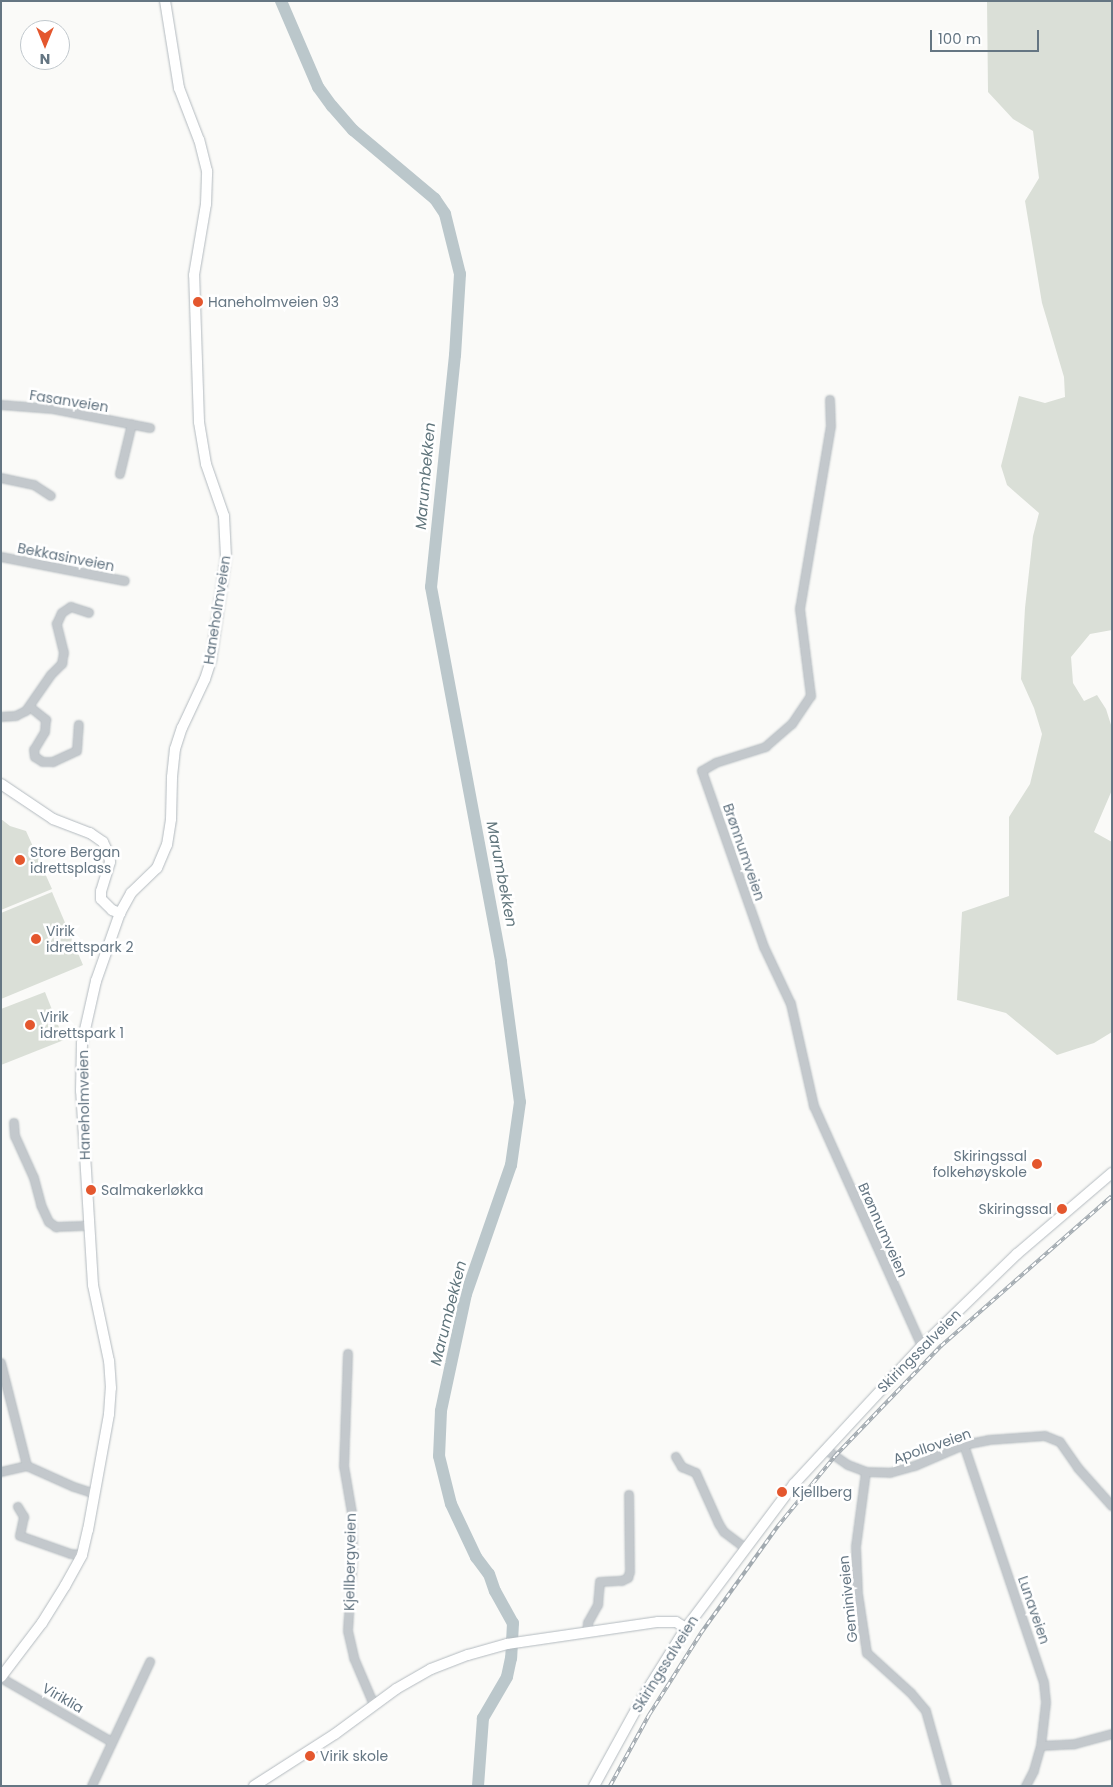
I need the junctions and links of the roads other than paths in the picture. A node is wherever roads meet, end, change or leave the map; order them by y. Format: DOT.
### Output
graph roads {
  1 [pos="165,1"];
  2 [pos="830,400"];
  3 [pos="1,405"];
  4 [pos="132,424"];
  5 [pos="150,428"];
  6 [pos="120,474"];
  7 [pos="1,478"];
  8 [pos="50,496"];
  9 [pos="1,557"];
  10 [pos="125,581"];
  11 [pos="89,613"];
  12 [pos="30,706"];
  13 [pos="1,717"];
  14 [pos="79,725"];
  15 [pos="1,784"];
  16 [pos="120,913"];
  17 [pos="14,1123"];
  18 [pos="1112,1172"];
  19 [pos="89,1226"];
  20 [pos="922,1346"];
  21 [pos="348,1354"];
  22 [pos="1,1363"];
  23 [pos="964,1445"];
  24 [pos="825,1449"];
  25 [pos="676,1457"];
  26 [pos="27,1466"];
  27 [pos="1,1472"];
  28 [pos="866,1472"];
  29 [pos="94,1493"];
  30 [pos="629,1495"];
  31 [pos="1112,1506"];
  32 [pos="18,1507"];
  33 [pos="744,1547"];
  34 [pos="82,1555"];
  35 [pos="686,1628"];
  36 [pos="587,1633"];
  37 [pos="150,1662"];
  38 [pos="1,1677"];
  39 [pos="374,1705"];
  40 [pos="1112,1734"];
  41 [pos="112,1742"];
  42 [pos="1041,1746"];
  43 [pos="92,1786"];
  44 [pos="254,1786"];
  45 [pos="594,1786"];
  46 [pos="947,1786"];
  47 [pos="1026,1786"];
  1 -- 16 [label="main road, Haneholmveien"];
  2 -- 20 [label="street, Brønnumveien"];
  3 -- 4 [label="street, Fasanveien"];
  4 -- 5 [label="street, Fasanveien"];
  4 -- 6 [label="street"];
  7 -- 8 [label="street"];
  9 -- 10 [label="street, Bekkasinveien"];
  11 -- 12 [label="street"];
  12 -- 13 [label="street"];
  12 -- 14 [label="street"];
  15 -- 16 [label="main road"];
  16 -- 19 [label="main road, Haneholmveien"];
  17 -- 19 [label="street"];
  18 -- 20 [label="main road, Skiringssalveien"];
  19 -- 29 [label="main road, Haneholmveien"];
  20 -- 24 [label="main road, Skiringssalveien"];
  21 -- 39 [label="street, Kjellbergveien"];
  22 -- 26 [label="street"];
  23 -- 28 [label="street, Apolloveien"];
  23 -- 31 [label="street, Apolloveien"];
  23 -- 42 [label="street, Lunaveien"];
  24 -- 28 [label="street, Apolloveien"];
  24 -- 33 [label="main road, Skiringssalveien"];
  25 -- 33 [label="street"];
  26 -- 27 [label="street"];
  26 -- 29 [label="street"];
  28 -- 46 [label="street, Geminiveien"];
  29 -- 34 [label="main road, Haneholmveien"];
  30 -- 36 [label="street"];
  32 -- 34 [label="street"];
  33 -- 35 [label="main road, Skiringssalveien"];
  34 -- 38 [label="main road, Haneholmveien"];
  35 -- 36 [label="main road"];
  35 -- 45 [label="main road, Skiringssalveien"];
  36 -- 39 [label="main road"];
  37 -- 41 [label="street"];
  38 -- 41 [label="street, Viriklia"];
  39 -- 44 [label="main road"];
  40 -- 42 [label="street"];
  41 -- 43 [label="street"];
  42 -- 47 [label="street, Lunaveien"];
}
